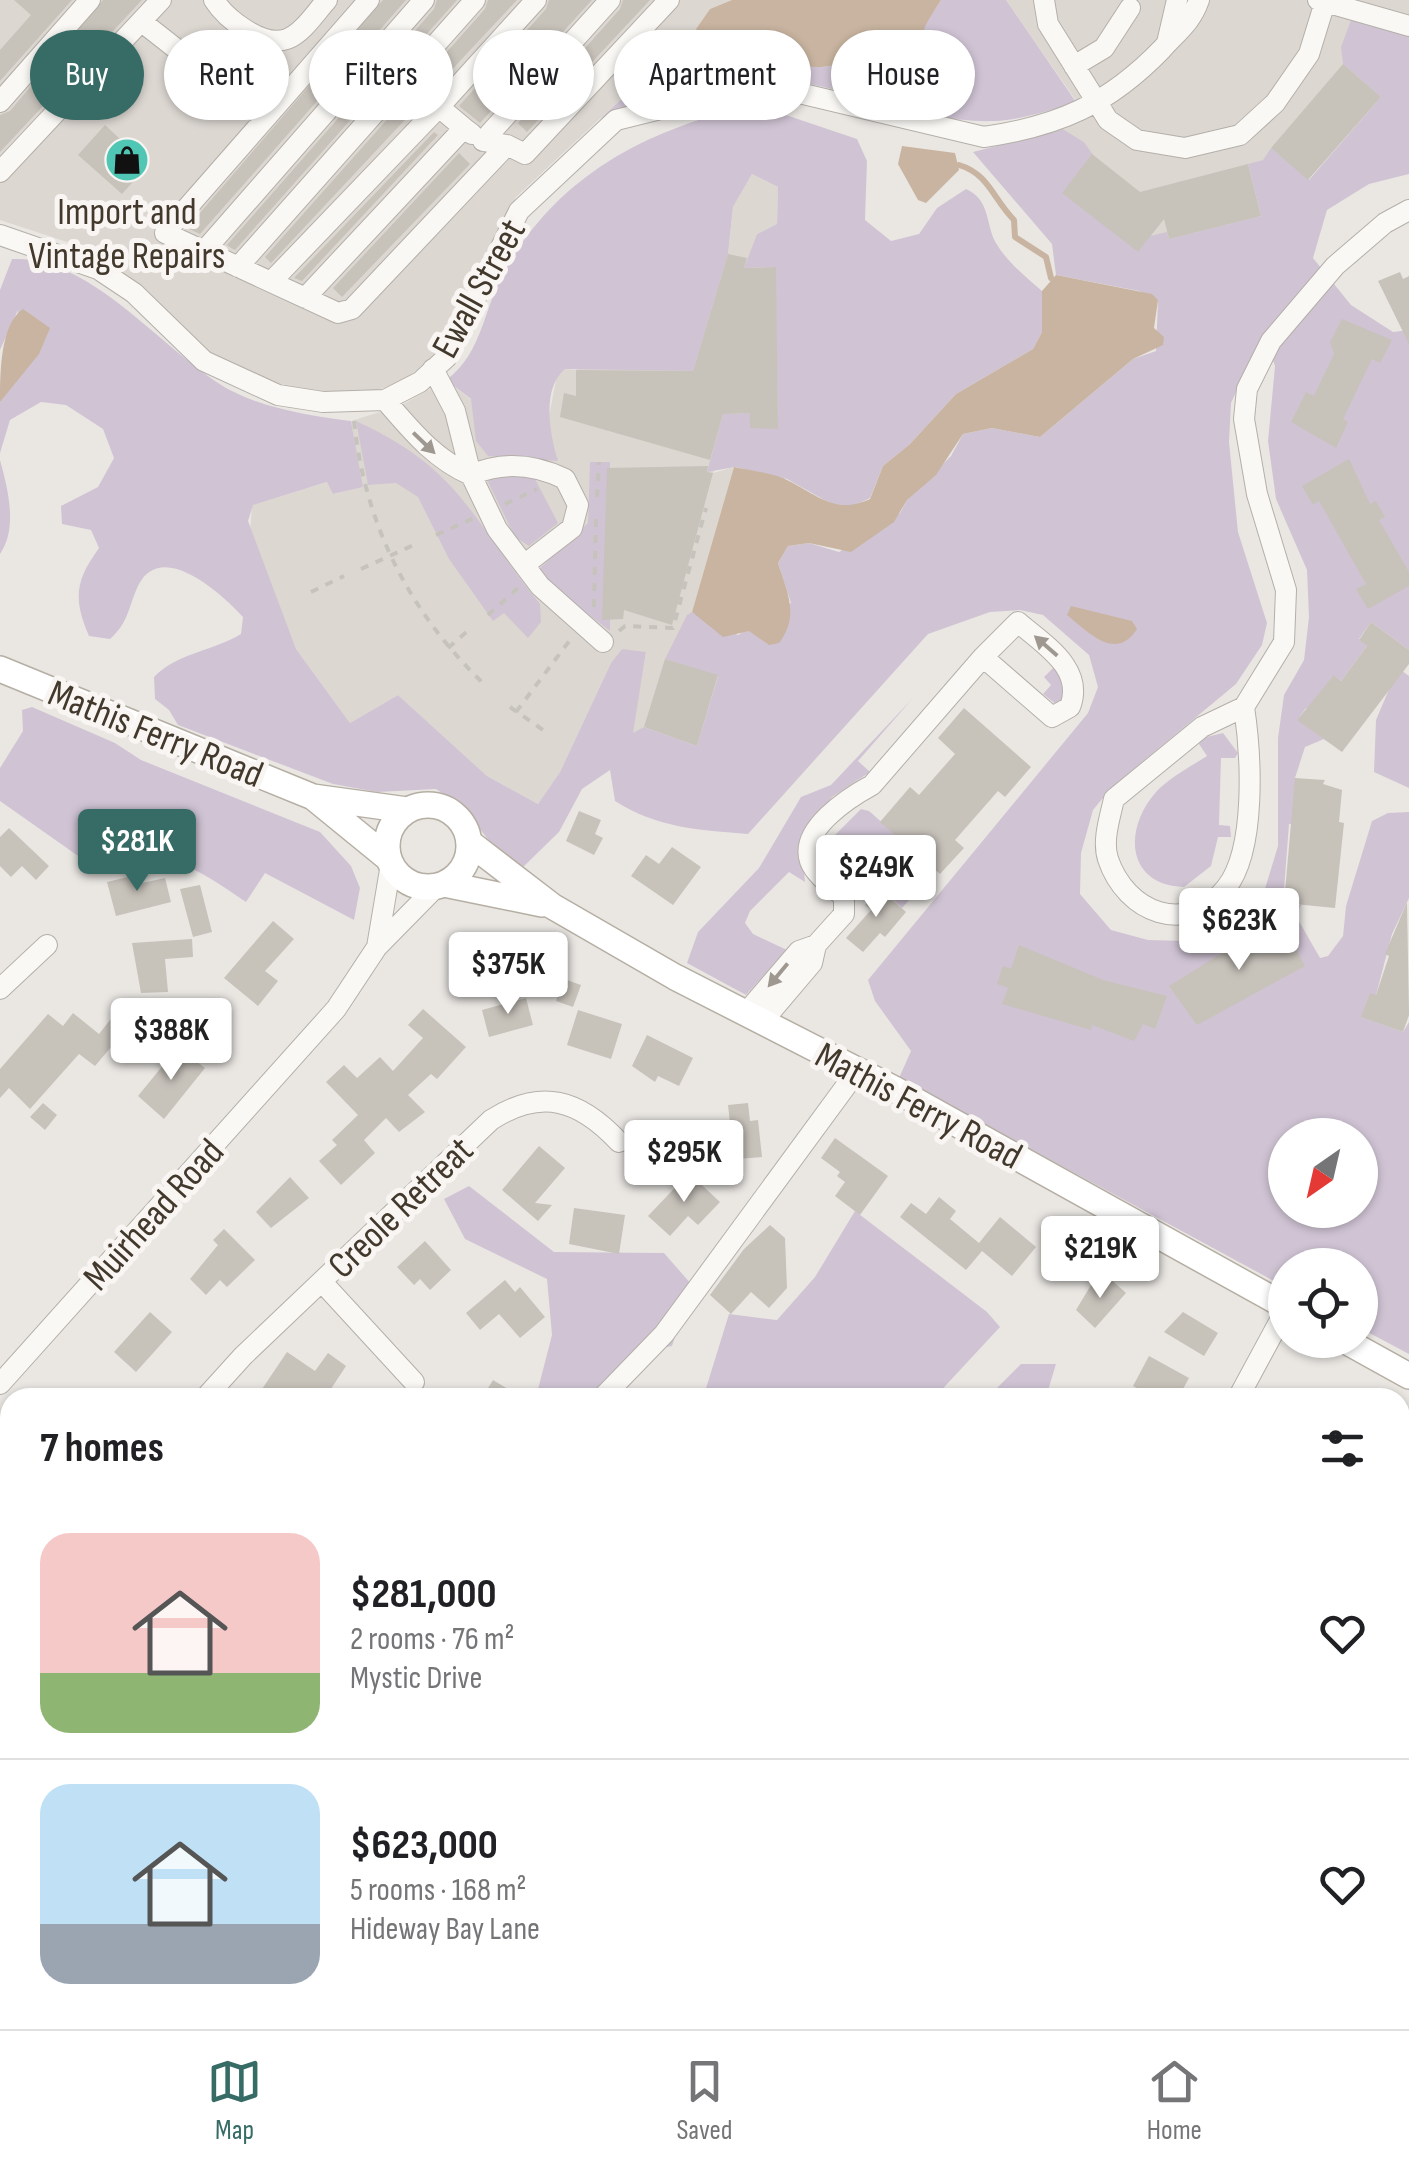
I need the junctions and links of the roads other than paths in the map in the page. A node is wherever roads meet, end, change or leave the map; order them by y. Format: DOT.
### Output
graph roads {
  1 [pos="90,0"];
  2 [pos="161,0"];
  3 [pos="214,0"];
  4 [pos="327,0"];
  5 [pos="369,0"];
  6 [pos="424,0"];
  7 [pos="475,0"];
  8 [pos="536,0"];
  9 [pos="610,0"];
  10 [pos="669,0"];
  11 [pos="1044,0"];
  12 [pos="1177,0"];
  13 [pos="1199,0"];
  14 [pos="1322,1"];
  15 [pos="1130,8"];
  16 [pos="142,22"];
  17 [pos="1409,26"];
  18 [pos="164,39"];
  19 [pos="1167,43"];
  20 [pos="1074,66"];
  21 [pos="289,88"];
  22 [pos="453,92"];
  23 [pos="0,102"];
  24 [pos="1098,105"];
  25 [pos="453,119"];
  26 [pos="260,120"];
  27 [pos="427,120"];
  28 [pos="464,128"];
  29 [pos="483,141"];
  30 [pos="507,145"];
  31 [pos="0,172"];
  32 [pos="1409,210"];
  33 [pos="0,235"];
  34 [pos="204,251"];
  35 [pos="238,266"];
  36 [pos="271,282"];
  37 [pos="305,298"];
  38 [pos="433,370"];
  39 [pos="385,400"];
  40 [pos="471,475"];
  41 [pos="524,574"];
  42 [pos="603,642"];
  43 [pos="982,657"];
  44 [pos="0,669"];
  45 [pos="1244,707"];
  46 [pos="313,797"];
  47 [pos="407,810"];
  48 [pos="470,843"];
  49 [pos="390,862"];
  50 [pos="441,885"];
  51 [pos="552,906"];
  52 [pos="47,946"];
  53 [pos="377,947"];
  54 [pos="0,989"];
  55 [pos="754,1018"];
  56 [pos="858,1070"];
  57 [pos="619,1142"];
  58 [pos="322,1282"];
  59 [pos="1268,1299"];
  60 [pos="1268,1341"];
  61 [pos="1376,1358"];
  62 [pos="1409,1376"];
  63 [pos="414,1382"];
  64 [pos="0,1384"];
  65 [pos="215,1388"];
  66 [pos="612,1388"];
  67 [pos="1243,1388"];
  1 -- 23 [label="street"];
  2 -- 16 [label="street"];
  3 -- 4 [label="street"];
  5 -- 21 [label="street"];
  6 -- 34 [label="street"];
  7 -- 35 [label="street"];
  8 -- 22 [label="street"];
  9 -- 29 [label="street"];
  10 -- 30 [label="street"];
  11 -- 20 [label="street"];
  12 -- 19 [label="street"];
  13 -- 19 [label="street, Ewall Street"];
  14 -- 17 [label="street"];
  14 -- 24 [label="street"];
  15 -- 20 [label="street"];
  16 -- 18 [label="street"];
  16 -- 31 [label="street"];
  19 -- 24 [label="street, Ewall Street"];
  20 -- 24 [label="street"];
  24 -- 38 [label="street, Ewall Street"];
  25 -- 28 [label="street"];
  26 -- 34 [label="street"];
  27 -- 36 [label="street"];
  28 -- 29 [label="street"];
  28 -- 37 [label="street"];
  29 -- 30 [label="street"];
  30 -- 37 [label="street"];
  32 -- 45 [label="street"];
  33 -- 39 [label="street"];
  34 -- 35 [label="street"];
  35 -- 36 [label="street"];
  36 -- 37 [label="street"];
  38 -- 39 [label="street, Ewall Street"];
  38 -- 40 [label="street"];
  39 -- 40 [label="street, one-way"];
  40 -- 41 [label="street"];
  40 -- 41 [label="street"];
  41 -- 42 [label="street"];
  43 -- 43 [label="street, one-way"];
  43 -- 55 [label="street"];
  44 -- 46 [label="main road, Mathis Ferry Road"];
  45 -- 45 [label="street"];
  46 -- 47 [label="main road, Mathis Ferry Road"];
  46 -- 49 [label="main road, Mathis Ferry Road"];
  47 -- 48 [label="main road"];
  47 -- 49 [label="main road"];
  48 -- 50 [label="main road"];
  48 -- 51 [label="main road, Mathis Ferry Road"];
  49 -- 50 [label="main road"];
  49 -- 53 [label="street, Muirhead Road"];
  50 -- 51 [label="main road, Mathis Ferry Road"];
  50 -- 53 [label="street, Muirhead Road"];
  51 -- 55 [label="main road, Mathis Ferry Road"];
  52 -- 54 [label="street"];
  53 -- 64 [label="street, Muirhead Road"];
  55 -- 56 [label="main road, Mathis Ferry Road"];
  56 -- 59 [label="main road, Mathis Ferry Road"];
  56 -- 66 [label="street"];
  57 -- 58 [label="street, Creole Retreat"];
  58 -- 63 [label="street"];
  58 -- 65 [label="street, Creole Retreat"];
  60 -- 67 [label="street"];
  61 -- 62 [label="main road"];
}
